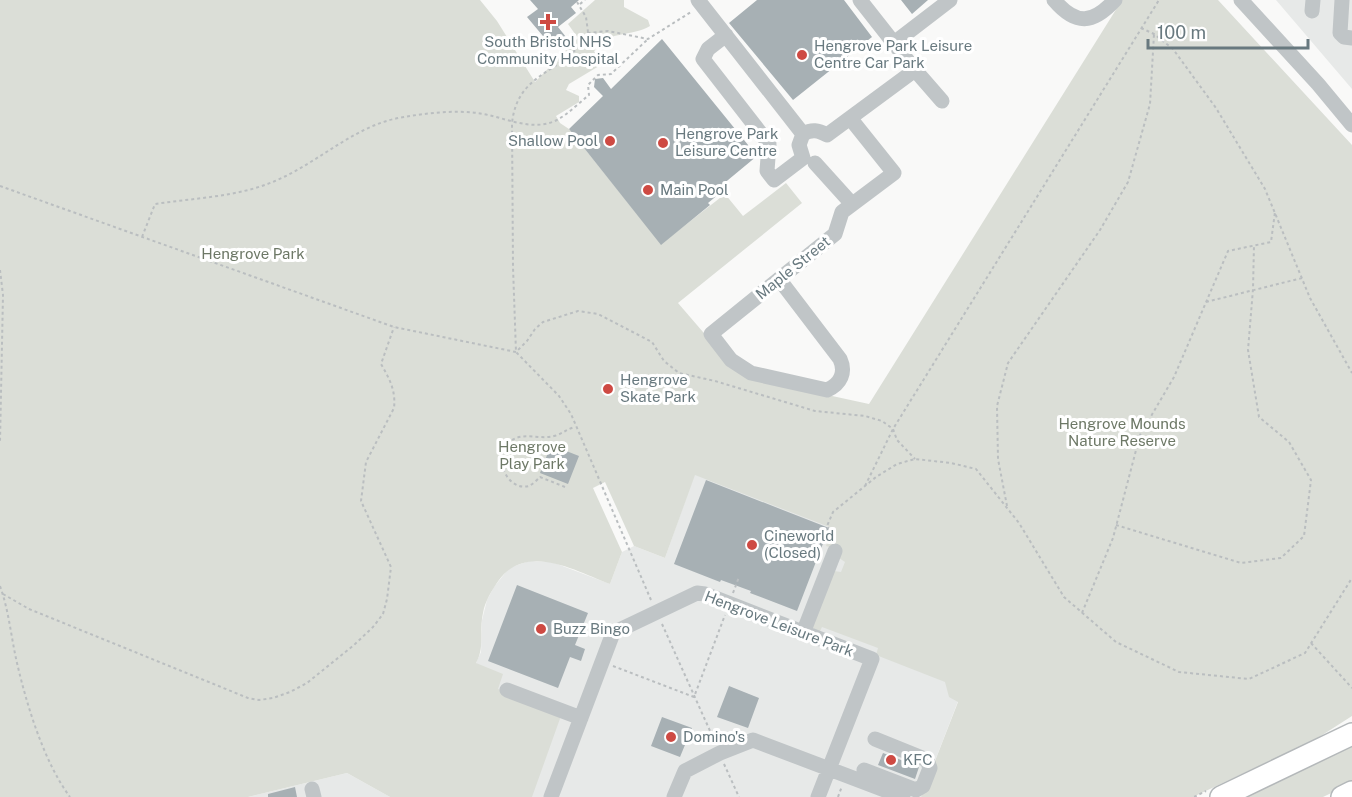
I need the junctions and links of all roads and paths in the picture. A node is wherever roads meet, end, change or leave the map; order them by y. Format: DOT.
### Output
graph roads {
  1 [pos="585,0"];
  2 [pos="861,0"];
  3 [pos="873,0"];
  4 [pos="950,0"];
  5 [pos="1054,0"];
  6 [pos="1115,0"];
  7 [pos="1159,0"];
  8 [pos="1240,0"];
  9 [pos="1342,0"];
  10 [pos="700,3"];
  11 [pos="1141,28"];
  12 [pos="588,33"];
  13 [pos="1154,34"];
  14 [pos="726,35"];
  15 [pos="897,38"];
  16 [pos="1352,38"];
  17 [pos="648,39"];
  18 [pos="915,70"];
  19 [pos="1318,84"];
  20 [pos="942,100"];
  21 [pos="1352,114"];
  22 [pos="850,118"];
  23 [pos="512,123"];
  24 [pos="1352,125"];
  25 [pos="803,134"];
  26 [pos="815,163"];
  27 [pos="0,186"];
  28 [pos="852,204"];
  29 [pos="1275,212"];
  30 [pos="142,237"];
  31 [pos="1254,245"];
  32 [pos="0,270"];
  33 [pos="1302,278"];
  34 [pos="779,279"];
  35 [pos="1253,289"];
  36 [pos="1206,302"];
  37 [pos="394,327"];
  38 [pos="516,352"];
  39 [pos="1352,373"];
  40 [pos="575,427"];
  41 [pos="893,429"];
  42 [pos="0,442"];
  43 [pos="915,459"];
  44 [pos="565,488"];
  45 [pos="864,488"];
  46 [pos="1008,509"];
  47 [pos="1116,525"];
  48 [pos="835,551"];
  49 [pos="739,577"];
  50 [pos="1352,578"];
  51 [pos="0,586"];
  52 [pos="3,594"];
  53 [pos="729,604"];
  54 [pos="1082,613"];
  55 [pos="657,614"];
  56 [pos="803,633"];
  57 [pos="1311,643"];
  58 [pos="602,662"];
  59 [pos="1352,688"];
  60 [pos="507,690"];
  61 [pos="694,697"];
  62 [pos="581,718"];
  63 [pos="1352,734"];
  64 [pos="875,740"];
  65 [pos="720,753"];
  66 [pos="829,769"];
  67 [pos="864,770"];
  68 [pos="1352,792"];
  69 [pos="70,797"];
  70 [pos="551,797"];
  71 [pos="674,797"];
  72 [pos="739,797"];
  73 [pos="818,797"];
  74 [pos="903,797"];
  75 [pos="1221,797"];
  76 [pos="1342,797"];
  1 -- 12 [label="path"];
  2 -- 15 [label="street"];
  3 -- 15 [label="street"];
  4 -- 15 [label="street"];
  5 -- 6 [label="street"];
  7 -- 11 [label="path"];
  8 -- 19 [label="street"];
  9 -- 16 [label="street"];
  10 -- 14 [label="street"];
  10 -- 17 [label="path"];
  11 -- 13 [label="path"];
  11 -- 41 [label="path"];
  12 -- 17 [label="path"];
  12 -- 23 [label="path"];
  13 -- 29 [label="path"];
  13 -- 46 [label="path"];
  14 -- 25 [label="street"];
  14 -- 25 [label="street"];
  15 -- 18 [label="street"];
  17 -- 23 [label="path"];
  18 -- 20 [label="street"];
  18 -- 22 [label="street"];
  19 -- 21 [label="street"];
  19 -- 24 [label="street"];
  22 -- 25 [label="street"];
  22 -- 28 [label="street, Maple Street"];
  23 -- 30 [label="path"];
  23 -- 38 [label="path"];
  26 -- 28 [label="street"];
  27 -- 30 [label="path"];
  28 -- 34 [label="street, Maple Street"];
  29 -- 31 [label="path"];
  29 -- 33 [label="path"];
  30 -- 37 [label="path"];
  31 -- 35 [label="path"];
  31 -- 36 [label="path"];
  32 -- 42 [label="path"];
  33 -- 35 [label="path"];
  33 -- 39 [label="path"];
  34 -- 34 [label="street, Maple Street"];
  35 -- 36 [label="path"];
  35 -- 47 [label="path"];
  36 -- 47 [label="path"];
  37 -- 38 [label="path"];
  37 -- 52 [label="path"];
  38 -- 40 [label="path"];
  38 -- 41 [label="path"];
  40 -- 44 [label="path"];
  40 -- 55 [label="path"];
  41 -- 43 [label="path"];
  41 -- 45 [label="path"];
  43 -- 45 [label="path"];
  43 -- 46 [label="path"];
  45 -- 48 [label="path"];
  46 -- 54 [label="path"];
  47 -- 54 [label="path"];
  48 -- 56 [label="street"];
  49 -- 53 [label="path"];
  50 -- 57 [label="path"];
  51 -- 52 [label="path"];
  52 -- 69 [label="path"];
  53 -- 55 [label="street, Hengrove Leisure Park"];
  53 -- 56 [label="street, Hengrove Leisure Park"];
  53 -- 61 [label="path"];
  54 -- 57 [label="path"];
  55 -- 58 [label="street, Hengrove Leisure Park"];
  55 -- 61 [label="path"];
  56 -- 66 [label="street, Hengrove Leisure Park"];
  57 -- 59 [label="path"];
  58 -- 61 [label="path"];
  58 -- 62 [label="street, Hengrove Leisure Park"];
  60 -- 62 [label="street"];
  61 -- 65 [label="path"];
  62 -- 70 [label="street, Hengrove Leisure Park"];
  63 -- 75 [label="highway"];
  64 -- 67 [label="street"];
  65 -- 66 [label="street"];
  65 -- 71 [label="street"];
  65 -- 72 [label="path"];
  66 -- 73 [label="street, Hengrove Leisure Park"];
  66 -- 74 [label="street"];
  68 -- 76 [label="highway"];
}
